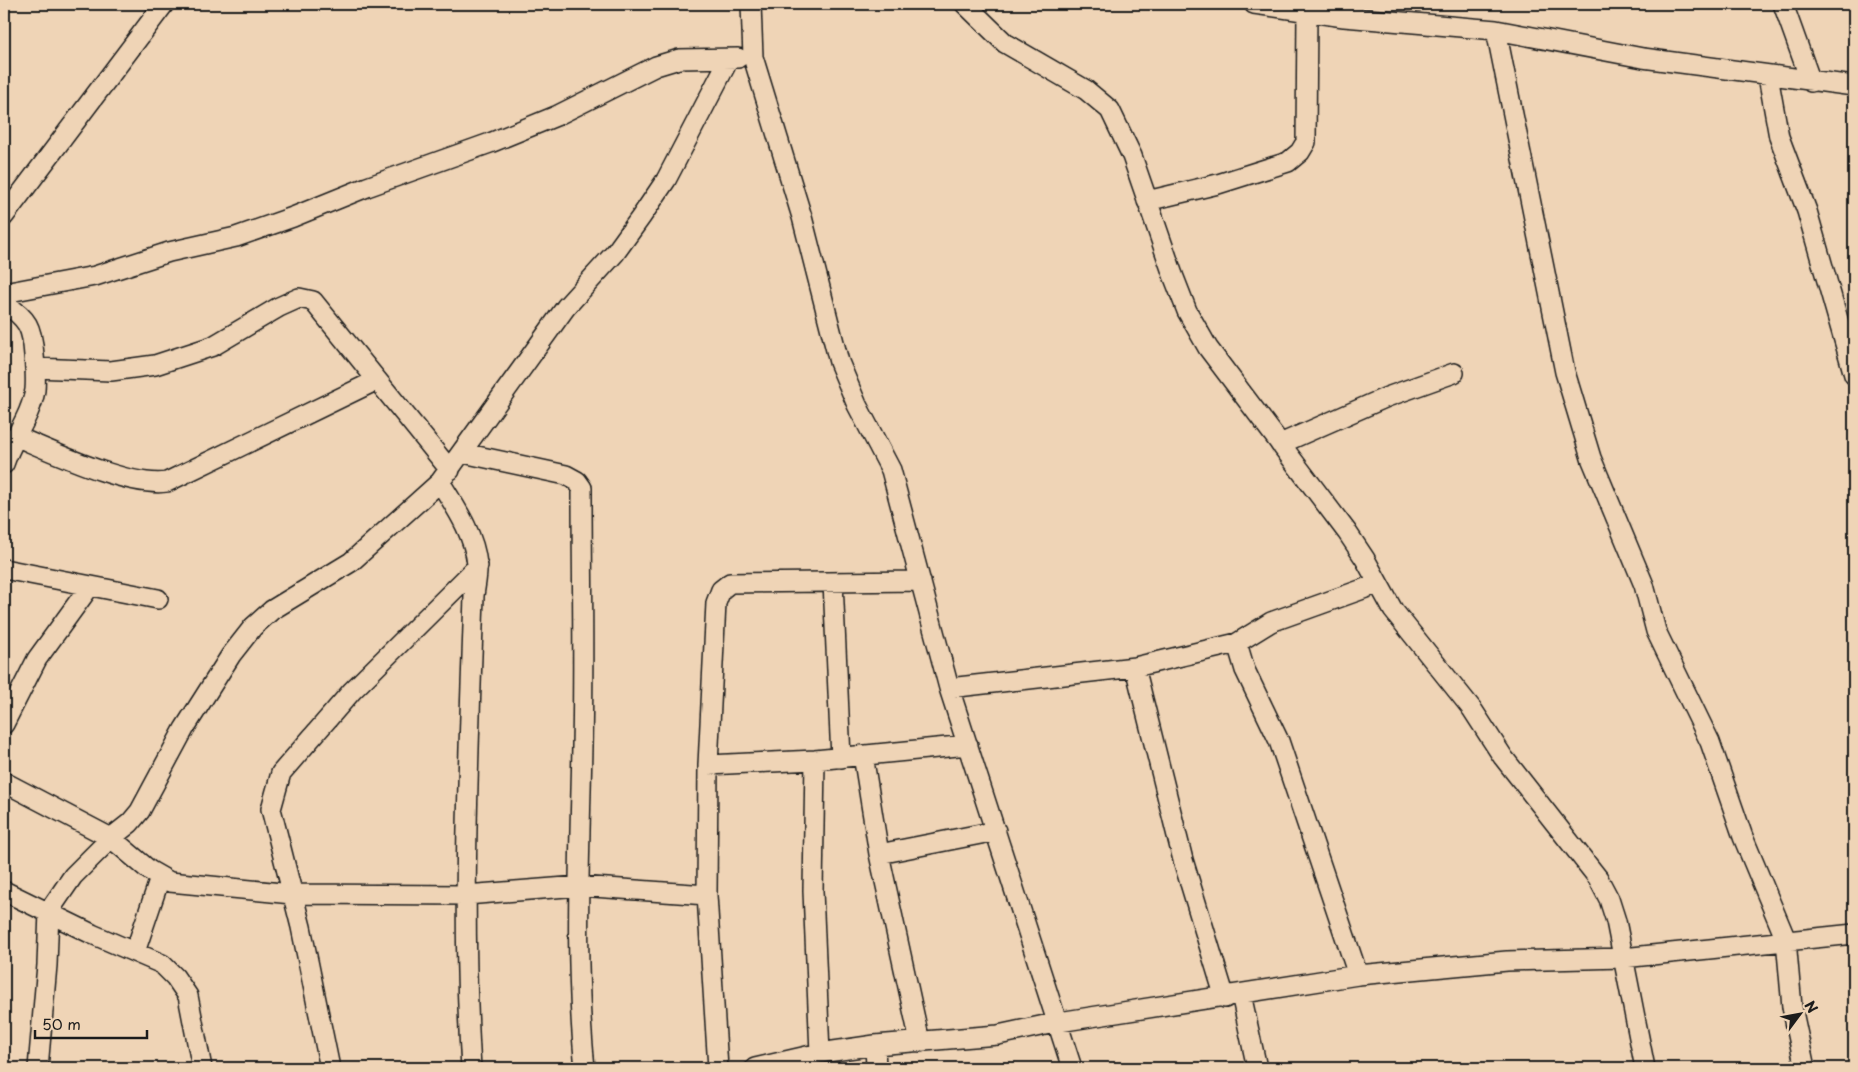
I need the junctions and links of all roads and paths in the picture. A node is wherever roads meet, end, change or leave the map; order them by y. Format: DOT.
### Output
graph roads {
  1 [pos="164,4"];
  2 [pos="751,4"];
  3 [pos="965,4"];
  4 [pos="1254,4"];
  5 [pos="1783,4"];
  6 [pos="1307,11"];
  7 [pos="1343,11"];
  8 [pos="1496,30"];
  9 [pos="753,57"];
  10 [pos="729,59"];
  11 [pos="1768,76"];
  12 [pos="1811,82"];
  13 [pos="1854,86"];
  14 [pos="11,192"];
  15 [pos="1147,201"];
  16 [pos="4,216"];
  17 [pos="4,293"];
  18 [pos="4,303"];
  19 [pos="35,368"];
  20 [pos="1454,373"];
  21 [pos="1854,375"];
  22 [pos="377,380"];
  23 [pos="15,436"];
  24 [pos="1280,444"];
  25 [pos="463,453"];
  26 [pos="4,464"];
  27 [pos="445,476"];
  28 [pos="478,566"];
  29 [pos="4,569"];
  30 [pos="921,581"];
  31 [pos="833,582"];
  32 [pos="1377,584"];
  33 [pos="90,586"];
  34 [pos="158,599"];
  35 [pos="1237,643"];
  36 [pos="1135,667"];
  37 [pos="949,688"];
  38 [pos="4,724"];
  39 [pos="968,745"];
  40 [pos="863,755"];
  41 [pos="841,758"];
  42 [pos="815,760"];
  43 [pos="708,765"];
  44 [pos="4,782"];
  45 [pos="996,831"];
  46 [pos="111,838"];
  47 [pos="879,854"];
  48 [pos="160,878"];
  49 [pos="579,886"];
  50 [pos="4,891"];
  51 [pos="292,894"];
  52 [pos="707,895"];
  53 [pos="466,896"];
  54 [pos="49,912"];
  55 [pos="1854,934"];
  56 [pos="1786,940"];
  57 [pos="135,952"];
  58 [pos="1623,958"];
  59 [pos="1358,975"];
  60 [pos="1233,996"];
  61 [pos="1059,1022"];
  62 [pos="920,1042"];
  63 [pos="875,1045"];
  64 [pos="820,1053"];
  65 [pos="38,1068"];
  66 [pos="202,1068"];
  67 [pos="330,1068"];
  68 [pos="470,1068"];
  69 [pos="585,1068"];
  70 [pos="718,1068"];
  71 [pos="755,1068"];
  72 [pos="876,1068"];
  73 [pos="1072,1068"];
  74 [pos="1258,1068"];
  75 [pos="1644,1068"];
  76 [pos="1804,1068"];
  1 -- 14 [label="street"];
  2 -- 9 [label="street"];
  3 -- 15 [label="street"];
  4 -- 6 [label="street"];
  5 -- 12 [label="street"];
  6 -- 7 [label="street"];
  6 -- 15 [label="street"];
  7 -- 8 [label="street"];
  8 -- 11 [label="street"];
  8 -- 56 [label="street"];
  9 -- 10 [label="street"];
  9 -- 30 [label="street"];
  10 -- 17 [label="street"];
  10 -- 25 [label="street"];
  11 -- 12 [label="street"];
  11 -- 21 [label="street"];
  12 -- 13 [label="street"];
  14 -- 16 [label="street"];
  15 -- 24 [label="street"];
  18 -- 19 [label="street"];
  19 -- 22 [label="street"];
  19 -- 23 [label="street"];
  20 -- 24 [label="street"];
  22 -- 23 [label="street"];
  22 -- 27 [label="street"];
  23 -- 26 [label="street"];
  24 -- 32 [label="street"];
  25 -- 27 [label="street"];
  25 -- 49 [label="street"];
  27 -- 28 [label="street"];
  27 -- 46 [label="street"];
  28 -- 51 [label="street"];
  28 -- 53 [label="street"];
  29 -- 33 [label="street"];
  30 -- 31 [label="street"];
  30 -- 37 [label="street"];
  31 -- 41 [label="street"];
  31 -- 43 [label="street"];
  32 -- 35 [label="street"];
  32 -- 58 [label="street"];
  33 -- 34 [label="street"];
  33 -- 38 [label="street"];
  35 -- 36 [label="street"];
  35 -- 59 [label="street"];
  36 -- 37 [label="street"];
  36 -- 60 [label="street"];
  37 -- 39 [label="street"];
  39 -- 40 [label="street"];
  39 -- 45 [label="street"];
  40 -- 41 [label="street"];
  40 -- 47 [label="street"];
  41 -- 42 [label="street"];
  42 -- 43 [label="street"];
  42 -- 64 [label="street"];
  43 -- 52 [label="street"];
  44 -- 46 [label="street"];
  45 -- 47 [label="street"];
  45 -- 61 [label="street"];
  46 -- 48 [label="street"];
  46 -- 54 [label="street"];
  47 -- 62 [label="street"];
  48 -- 51 [label="street"];
  48 -- 57 [label="street"];
  49 -- 52 [label="street"];
  49 -- 53 [label="street"];
  49 -- 69 [label="street"];
  50 -- 54 [label="street"];
  51 -- 53 [label="street"];
  51 -- 67 [label="street"];
  52 -- 70 [label="street"];
  53 -- 68 [label="street"];
  54 -- 57 [label="street"];
  54 -- 65 [label="street"];
  55 -- 56 [label="street"];
  56 -- 58 [label="street"];
  56 -- 76 [label="street"];
  57 -- 66 [label="street"];
  58 -- 59 [label="street"];
  58 -- 75 [label="street"];
  59 -- 60 [label="street"];
  60 -- 61 [label="street"];
  60 -- 74 [label="street"];
  61 -- 62 [label="street"];
  61 -- 73 [label="street"];
  62 -- 63 [label="street"];
  63 -- 64 [label="street"];
  63 -- 72 [label="street"];
  64 -- 71 [label="street"];
}
